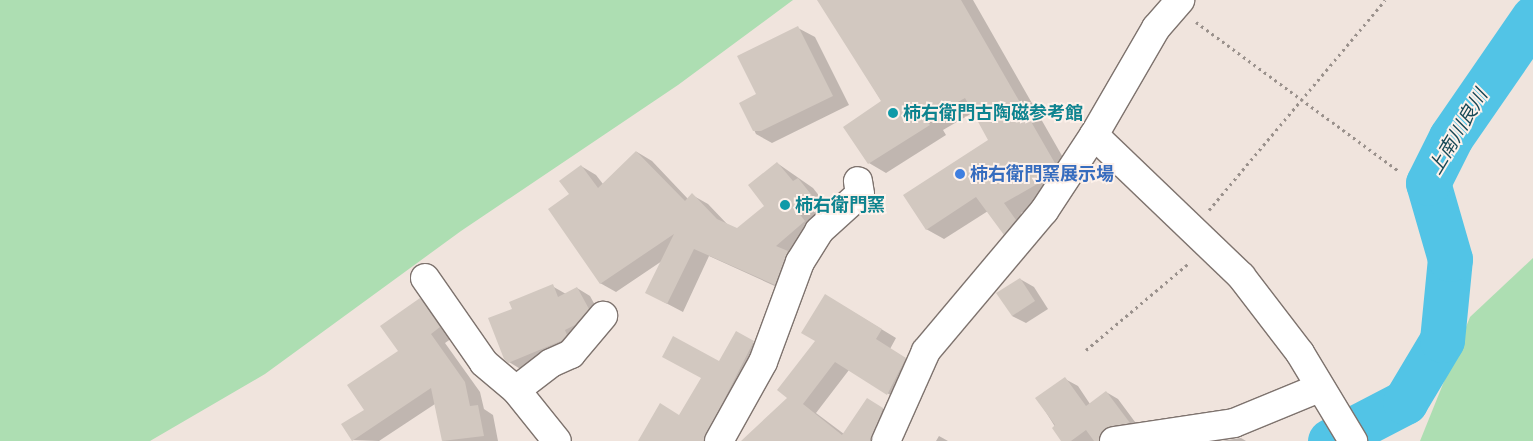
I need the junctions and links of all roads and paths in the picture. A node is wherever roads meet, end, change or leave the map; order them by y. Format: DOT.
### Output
graph roads {
  1 [pos="1385,0"];
  2 [pos="1187,10"];
  3 [pos="1303,97"];
  4 [pos="1094,135"];
  5 [pos="1400,171"];
  6 [pos="858,181"];
  7 [pos="1200,237"];
  8 [pos="426,278"];
  9 [pos="604,316"];
  10 [pos="1086,350"];
  11 [pos="1319,388"];
  12 [pos="516,390"];
  13 [pos="557,441"];
  14 [pos="719,441"];
  15 [pos="886,441"];
  16 [pos="1114,441"];
  17 [pos="1353,441"];
  1 -- 3 [label="path"];
  2 -- 3 [label="path"];
  2 -- 4 [label="street"];
  3 -- 5 [label="path"];
  3 -- 7 [label="path"];
  4 -- 7 [label="street"];
  4 -- 15 [label="street"];
  6 -- 14 [label="street"];
  7 -- 10 [label="path"];
  7 -- 11 [label="street"];
  8 -- 12 [label="street"];
  9 -- 12 [label="street"];
  11 -- 16 [label="street"];
  11 -- 17 [label="street"];
  12 -- 13 [label="street"];
}
